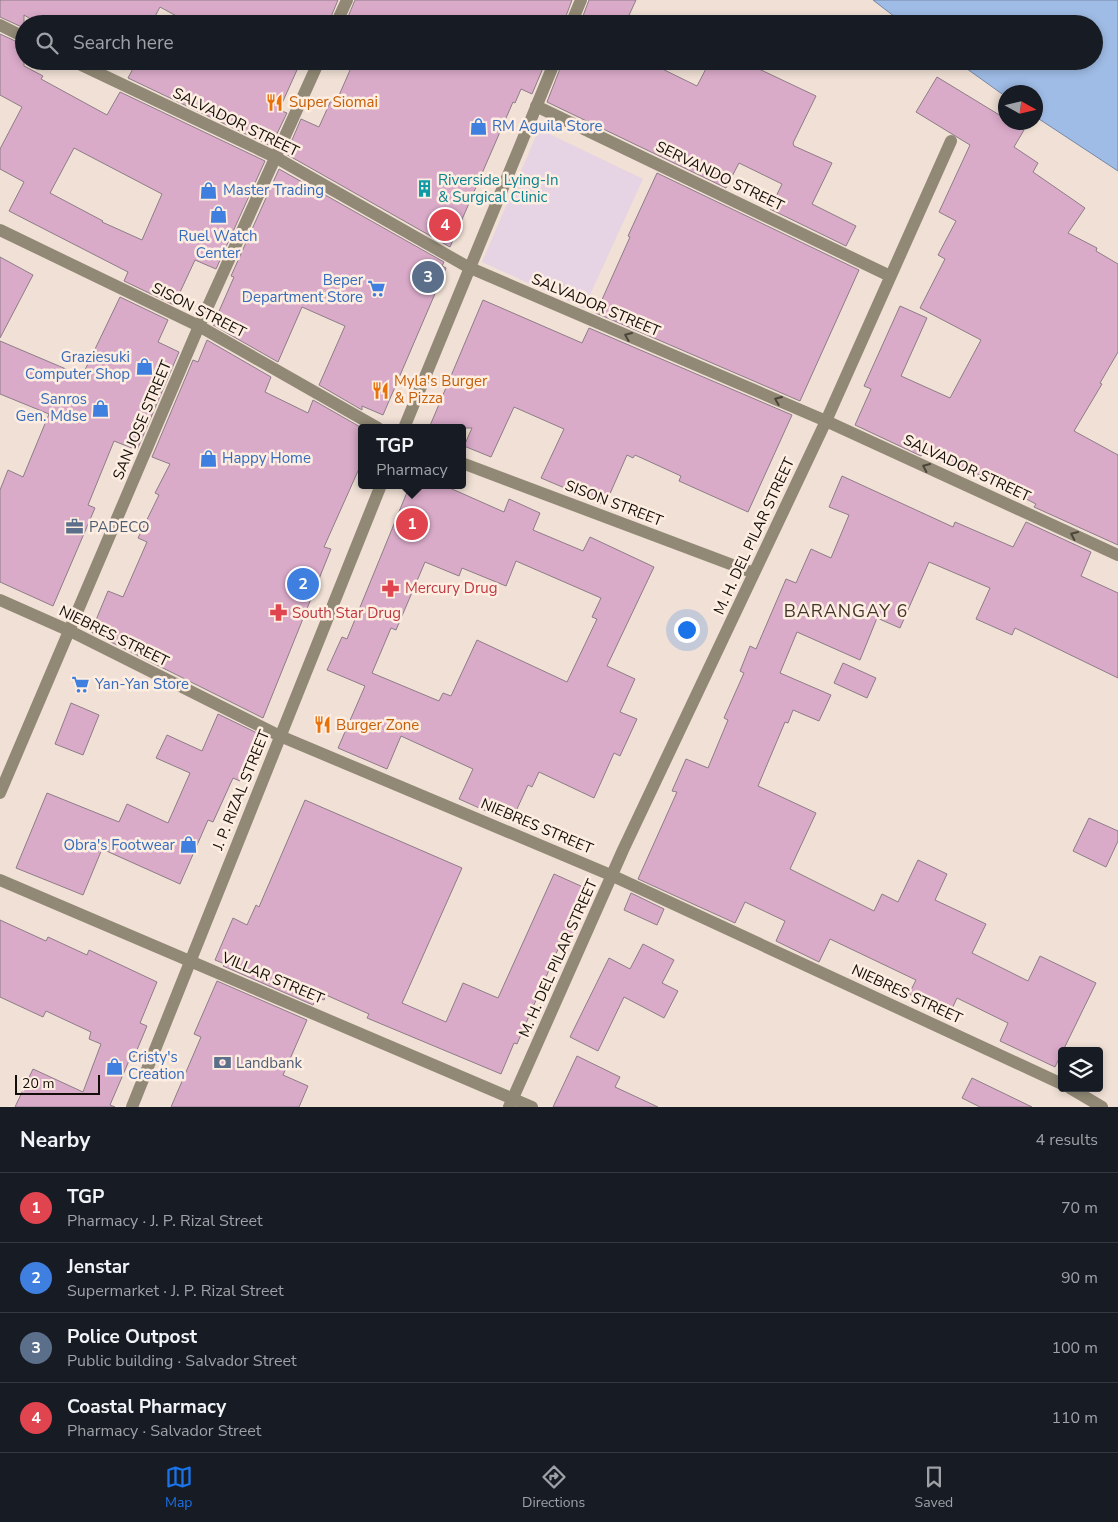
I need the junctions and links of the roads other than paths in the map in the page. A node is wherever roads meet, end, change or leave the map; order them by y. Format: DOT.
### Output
graph roads {
  1 [pos="347,0"];
  2 [pos="581,0"];
  3 [pos="340,15"];
  4 [pos="575,15"];
  5 [pos="0,25"];
  6 [pos="15,32"];
  7 [pos="92,70"];
  8 [pos="314,70"];
  9 [pos="551,70"];
  10 [pos="536,106"];
  11 [pos="951,142"];
  12 [pos="274,157"];
  13 [pos="0,230"];
  14 [pos="468,267"];
  15 [pos="890,276"];
  16 [pos="199,326"];
  17 [pos="826,420"];
  18 [pos="371,424"];
  19 [pos="406,424"];
  20 [pos="466,465"];
  21 [pos="378,489"];
  22 [pos="1118,555"];
  23 [pos="754,573"];
  24 [pos="0,600"];
  25 [pos="70,631"];
  26 [pos="280,736"];
  27 [pos="0,793"];
  28 [pos="613,876"];
  29 [pos="0,880"];
  30 [pos="190,960"];
  31 [pos="1058,1082"];
  32 [pos="1077,1092"];
  33 [pos="511,1103"];
  34 [pos="132,1107"];
  35 [pos="532,1107"];
  36 [pos="1102,1107"];
  1 -- 3 [label="street"];
  2 -- 4 [label="street"];
  5 -- 6 [label="street"];
  7 -- 12 [label="street, SALVADOR STREET"];
  8 -- 12 [label="street, SAN JOSE STREET"];
  9 -- 10 [label="street"];
  10 -- 14 [label="street"];
  10 -- 15 [label="street, SERVANDO STREET"];
  11 -- 15 [label="street, M. H. DEL PILAR STREET"];
  12 -- 14 [label="street, SALVADOR STREET"];
  12 -- 16 [label="street, SAN JOSE STREET"];
  13 -- 16 [label="street, SISON STREET"];
  17 -- 14 [label="street, SALVADOR STREET, one-way"];
  14 -- 19 [label="street"];
  15 -- 17 [label="street, M. H. DEL PILAR STREET"];
  16 -- 18 [label="street, SISON STREET"];
  16 -- 25 [label="street, SAN JOSE STREET"];
  22 -- 17 [label="street, SALVADOR STREET, one-way"];
  17 -- 23 [label="street, M. H. DEL PILAR STREET"];
  20 -- 23 [label="street, SISON STREET"];
  21 -- 26 [label="street, J. P. RIZAL STREET"];
  23 -- 28 [label="street, M. H. DEL PILAR STREET"];
  24 -- 25 [label="street, NIEBRES STREET"];
  25 -- 26 [label="street, NIEBRES STREET"];
  25 -- 27 [label="street, SAN JOSE STREET"];
  26 -- 28 [label="street, NIEBRES STREET"];
  26 -- 30 [label="street, J. P. RIZAL STREET"];
  28 -- 31 [label="street, NIEBRES STREET"];
  28 -- 33 [label="street, M. H. DEL PILAR STREET"];
  29 -- 30 [label="street, VILLAR STREET"];
  30 -- 33 [label="street, VILLAR STREET"];
  30 -- 34 [label="street, J. P. RIZAL STREET"];
  32 -- 36 [label="street"];
  33 -- 35 [label="street, VILLAR STREET"];
}
